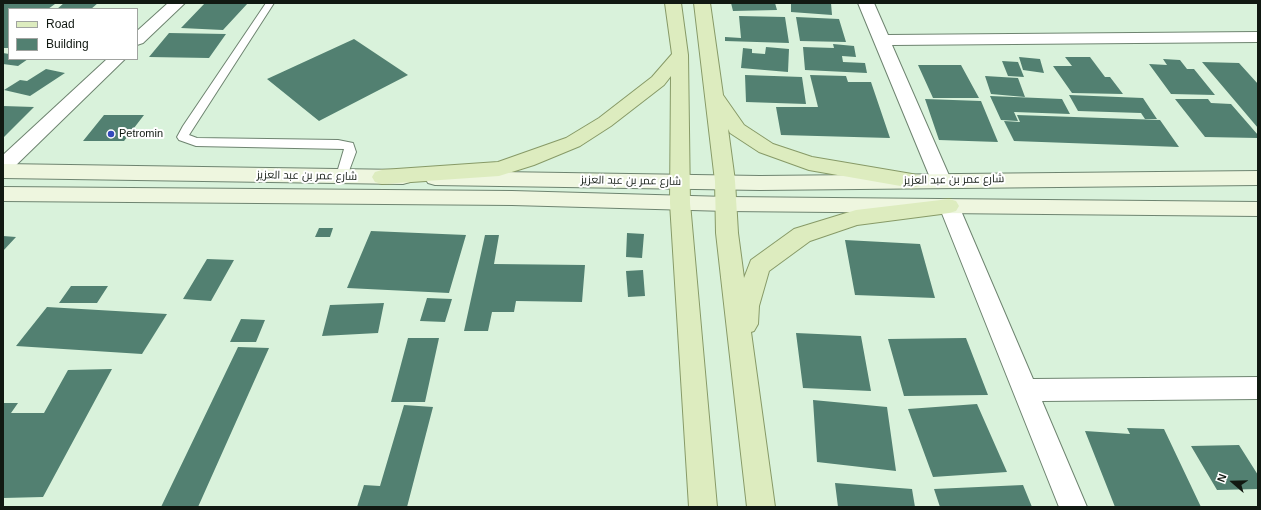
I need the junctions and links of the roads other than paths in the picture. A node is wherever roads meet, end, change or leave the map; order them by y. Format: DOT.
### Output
graph roads {
  1 [pos="177,3"];
  2 [pos="270,3"];
  3 [pos="673,3"];
  4 [pos="702,3"];
  5 [pos="866,3"];
  6 [pos="1258,37"];
  7 [pos="138,39"];
  8 [pos="882,40"];
  9 [pos="680,55"];
  10 [pos="116,60"];
  11 [pos="713,93"];
  12 [pos="3,166"];
  13 [pos="3,172"];
  14 [pos="342,176"];
  15 [pos="382,177"];
  16 [pos="1258,178"];
  17 [pos="941,180"];
  18 [pos="725,181"];
  19 [pos="912,181"];
  20 [pos="681,193"];
  21 [pos="3,194"];
  22 [pos="727,204"];
  23 [pos="950,206"];
  24 [pos="1258,210"];
  25 [pos="744,365"];
  26 [pos="1258,388"];
  27 [pos="1024,390"];
  28 [pos="703,507"];
  29 [pos="761,507"];
  30 [pos="1073,507"];
  1 -- 7 [label="street"];
  2 -- 14 [label="lane"];
  3 -- 9 [label="main road"];
  4 -- 11 [label="main road"];
  5 -- 8 [label="street"];
  6 -- 8 [label="street"];
  8 -- 17 [label="street"];
  9 -- 15 [label="main road"];
  9 -- 20 [label="main road"];
  10 -- 12 [label="street"];
  11 -- 18 [label="main road"];
  11 -- 19 [label="main road"];
  13 -- 14 [label="main road, شارع عمر بن عبد العزيز"];
  14 -- 15 [label="main road, شارع عمر بن عبد العزيز"];
  15 -- 20 [label="main road, شارع عمر بن عبد العزيز"];
  16 -- 17 [label="main road, شارع عمر بن عبد العزيز"];
  17 -- 19 [label="main road, شارع عمر بن عبد العزيز"];
  18 -- 19 [label="main road, شارع عمر بن عبد العزيز"];
  18 -- 20 [label="main road, شارع عمر بن عبد العزيز"];
  18 -- 22 [label="main road"];
  20 -- 21 [label="main road"];
  20 -- 22 [label="main road"];
  20 -- 28 [label="main road"];
  22 -- 23 [label="main road"];
  22 -- 25 [label="main road"];
  23 -- 24 [label="main road"];
  23 -- 25 [label="main road"];
  23 -- 27 [label="street"];
  25 -- 29 [label="main road"];
  26 -- 27 [label="street"];
  27 -- 30 [label="street"];
}
